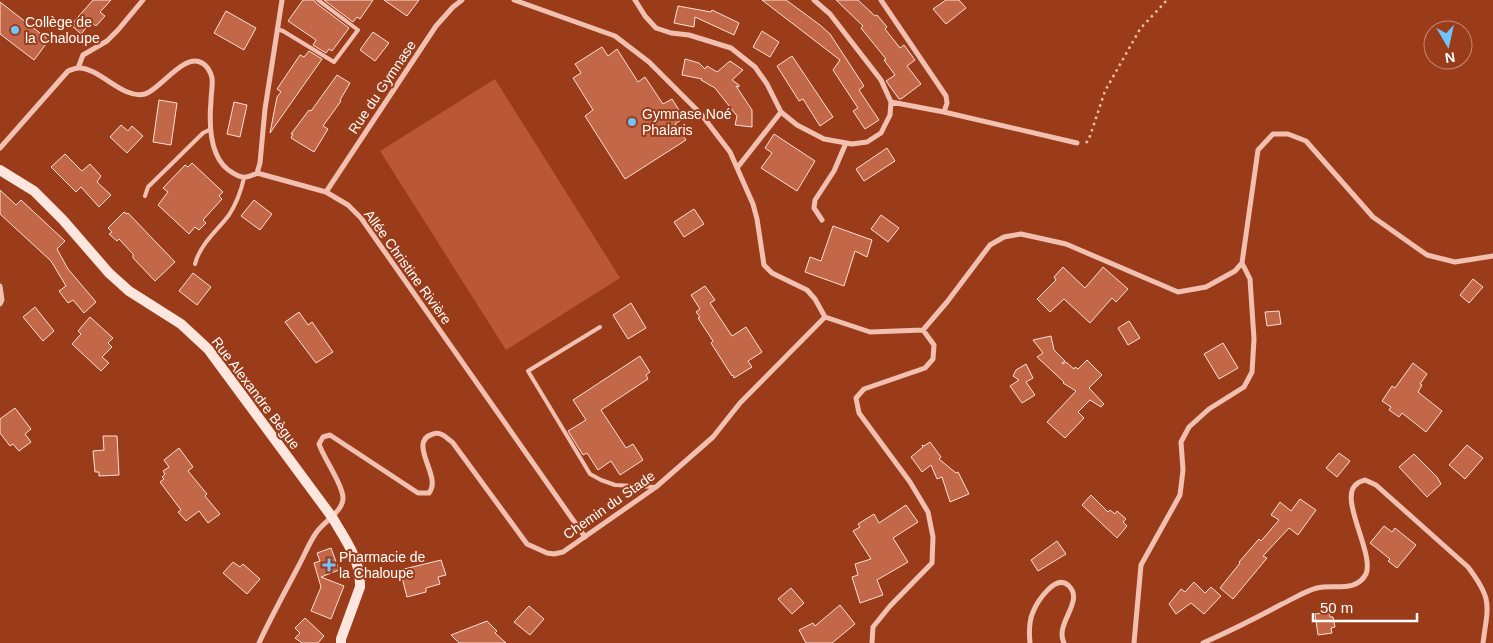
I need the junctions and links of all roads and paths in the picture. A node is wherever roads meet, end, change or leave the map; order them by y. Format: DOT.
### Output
graph roads {
  1 [pos="143,0"];
  2 [pos="282,0"];
  3 [pos="318,0"];
  4 [pos="462,0"];
  5 [pos="514,0"];
  6 [pos="635,0"];
  7 [pos="814,0"];
  8 [pos="881,0"];
  9 [pos="1167,0"];
  10 [pos="277,29"];
  11 [pos="78,68"];
  12 [pos="891,102"];
  13 [pos="781,112"];
  14 [pos="944,112"];
  15 [pos="211,129"];
  16 [pos="846,143"];
  17 [pos="1077,143"];
  18 [pos="0,148"];
  19 [pos="737,168"];
  20 [pos="257,173"];
  21 [pos="1,174"];
  22 [pos="244,178"];
  23 [pos="326,192"];
  24 [pos="145,196"];
  25 [pos="822,220"];
  26 [pos="1493,256"];
  27 [pos="1242,263"];
  28 [pos="194,264"];
  29 [pos="0,286"];
  30 [pos="0,304"];
  31 [pos="825,317"];
  32 [pos="600,327"];
  33 [pos="923,330"];
  34 [pos="656,487"];
  35 [pos="332,517"];
  36 [pos="585,537"];
  37 [pos="1224,634"];
  38 [pos="260,643"];
  39 [pos="341,643"];
  40 [pos="872,643"];
  41 [pos="1030,643"];
  42 [pos="1064,643"];
  43 [pos="1134,643"];
  44 [pos="1203,643"];
  45 [pos="1220,643"];
  46 [pos="1483,643"];
  1 -- 11 [label="street"];
  2 -- 10 [label="street"];
  3 -- 10 [label="lane"];
  4 -- 23 [label="street, Rue du Gymnase"];
  5 -- 19 [label="street"];
  6 -- 13 [label="street"];
  7 -- 12 [label="street"];
  8 -- 14 [label="street"];
  9 -- 17 [label="path"];
  10 -- 20 [label="street"];
  11 -- 15 [label="street"];
  11 -- 18 [label="street"];
  12 -- 14 [label="street"];
  12 -- 16 [label="street"];
  13 -- 16 [label="street"];
  13 -- 19 [label="street"];
  14 -- 17 [label="street"];
  15 -- 22 [label="street"];
  15 -- 24 [label="lane"];
  16 -- 25 [label="street"];
  19 -- 31 [label="street"];
  20 -- 22 [label="street"];
  20 -- 23 [label="street, Allée Christine Rivière"];
  21 -- 35 [label="main road, Rue Alexandre Bègue"];
  22 -- 28 [label="lane"];
  23 -- 36 [label="street, Allée Christine Rivière"];
  26 -- 27 [label="street"];
  27 -- 33 [label="street"];
  27 -- 43 [label="street"];
  29 -- 30 [label="street"];
  31 -- 33 [label="street"];
  31 -- 34 [label="street, Chemin du Stade"];
  32 -- 34 [label="lane"];
  33 -- 40 [label="street"];
  34 -- 36 [label="street, Chemin du Stade"];
  35 -- 36 [label="street, Chemin du Stade"];
  35 -- 38 [label="street"];
  35 -- 39 [label="main road, Rue Alexandre Bègue"];
  37 -- 44 [label="street"];
  37 -- 45 [label="street"];
  37 -- 46 [label="street"];
  41 -- 42 [label="street"];
}
